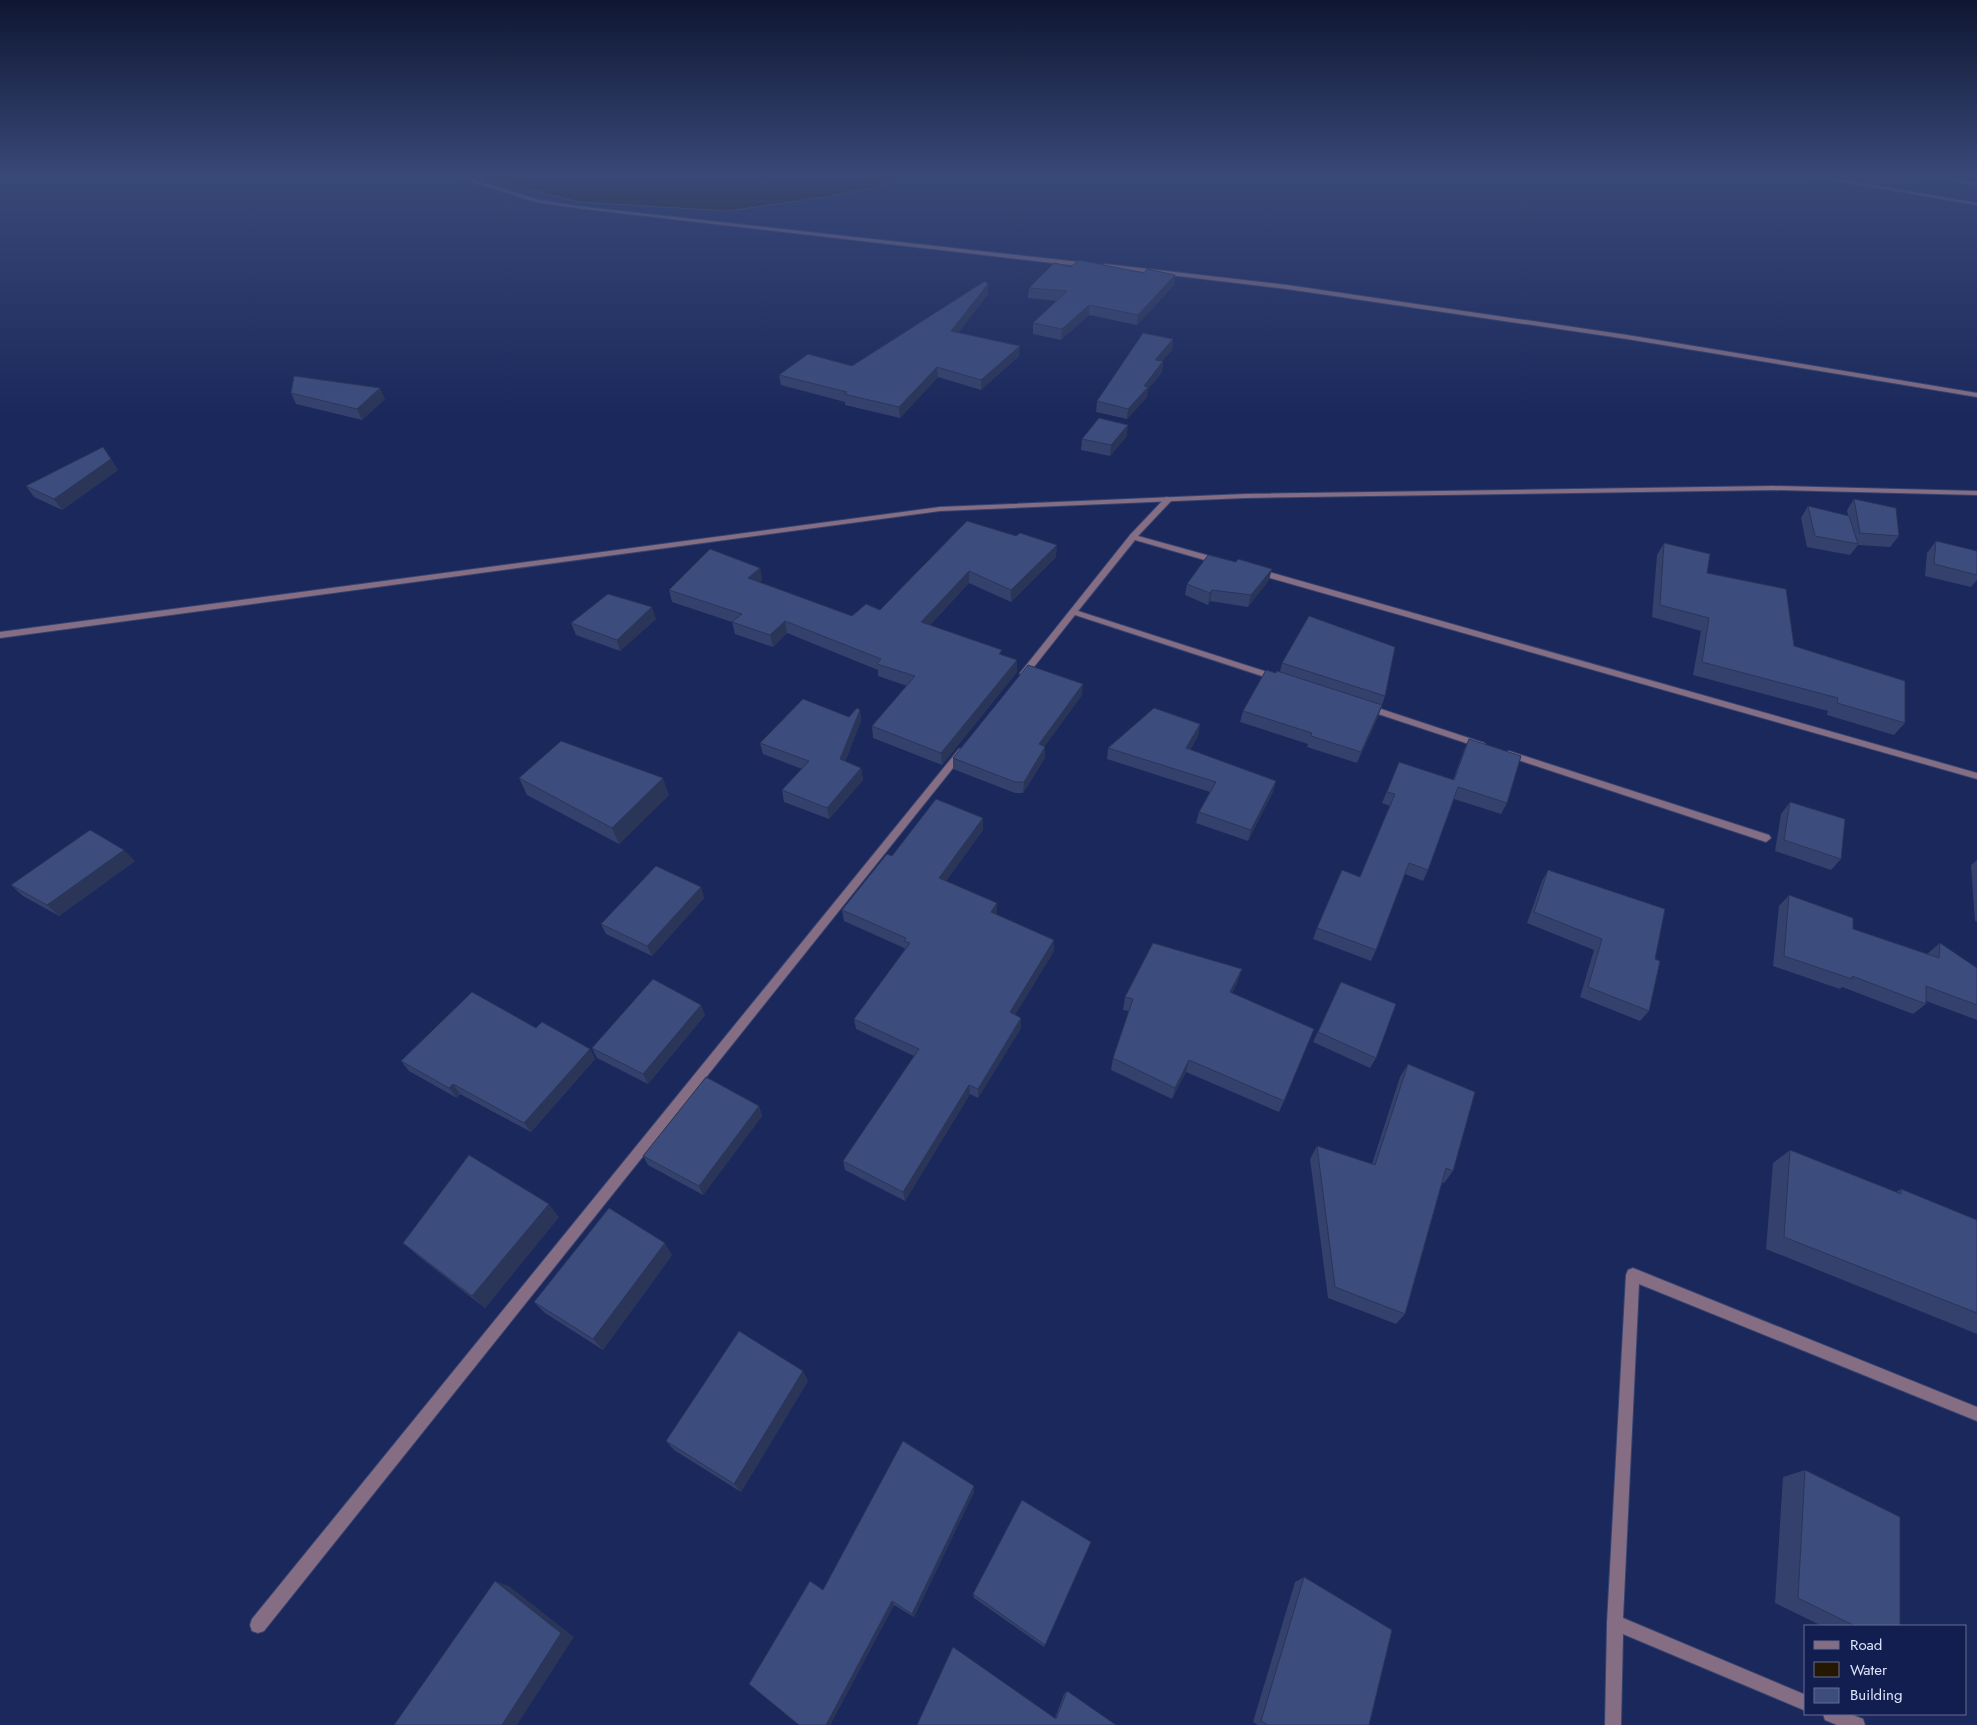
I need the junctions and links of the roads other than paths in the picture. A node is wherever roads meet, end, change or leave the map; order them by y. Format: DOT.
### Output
graph roads {
  1 [pos="998,254"];
  2 [pos="1091,265"];
  3 [pos="1100,266"];
  4 [pos="1977,395"];
  5 [pos="1977,493"];
  6 [pos="1169,500"];
  7 [pos="1133,537"];
  8 [pos="1228,564"];
  9 [pos="1247,569"];
  10 [pos="1073,612"];
  11 [pos="0,635"];
  12 [pos="1282,680"];
  13 [pos="1017,682"];
  14 [pos="1358,705"];
  15 [pos="967,744"];
  16 [pos="1491,748"];
  17 [pos="1500,751"];
  18 [pos="1977,776"];
  19 [pos="1766,838"];
  20 [pos="1977,1414"];
  21 [pos="1615,1623"];
  22 [pos="258,1625"];
  23 [pos="1804,1702"];
  24 [pos="1832,1715"];
  25 [pos="1613,1725"];
  26 [pos="1857,1725"];
  1 -- 2 [label="street"];
  3 -- 4 [label="street"];
  5 -- 6 [label="street"];
  6 -- 7 [label="street"];
  6 -- 11 [label="street"];
  7 -- 8 [label="street"];
  7 -- 10 [label="street"];
  9 -- 18 [label="street"];
  10 -- 12 [label="street"];
  10 -- 13 [label="street"];
  14 -- 16 [label="street"];
  15 -- 22 [label="street"];
  17 -- 19 [label="street"];
  20 -- 21 [label="street"];
  21 -- 23 [label="street"];
  21 -- 25 [label="street"];
  24 -- 26 [label="street"];
}
